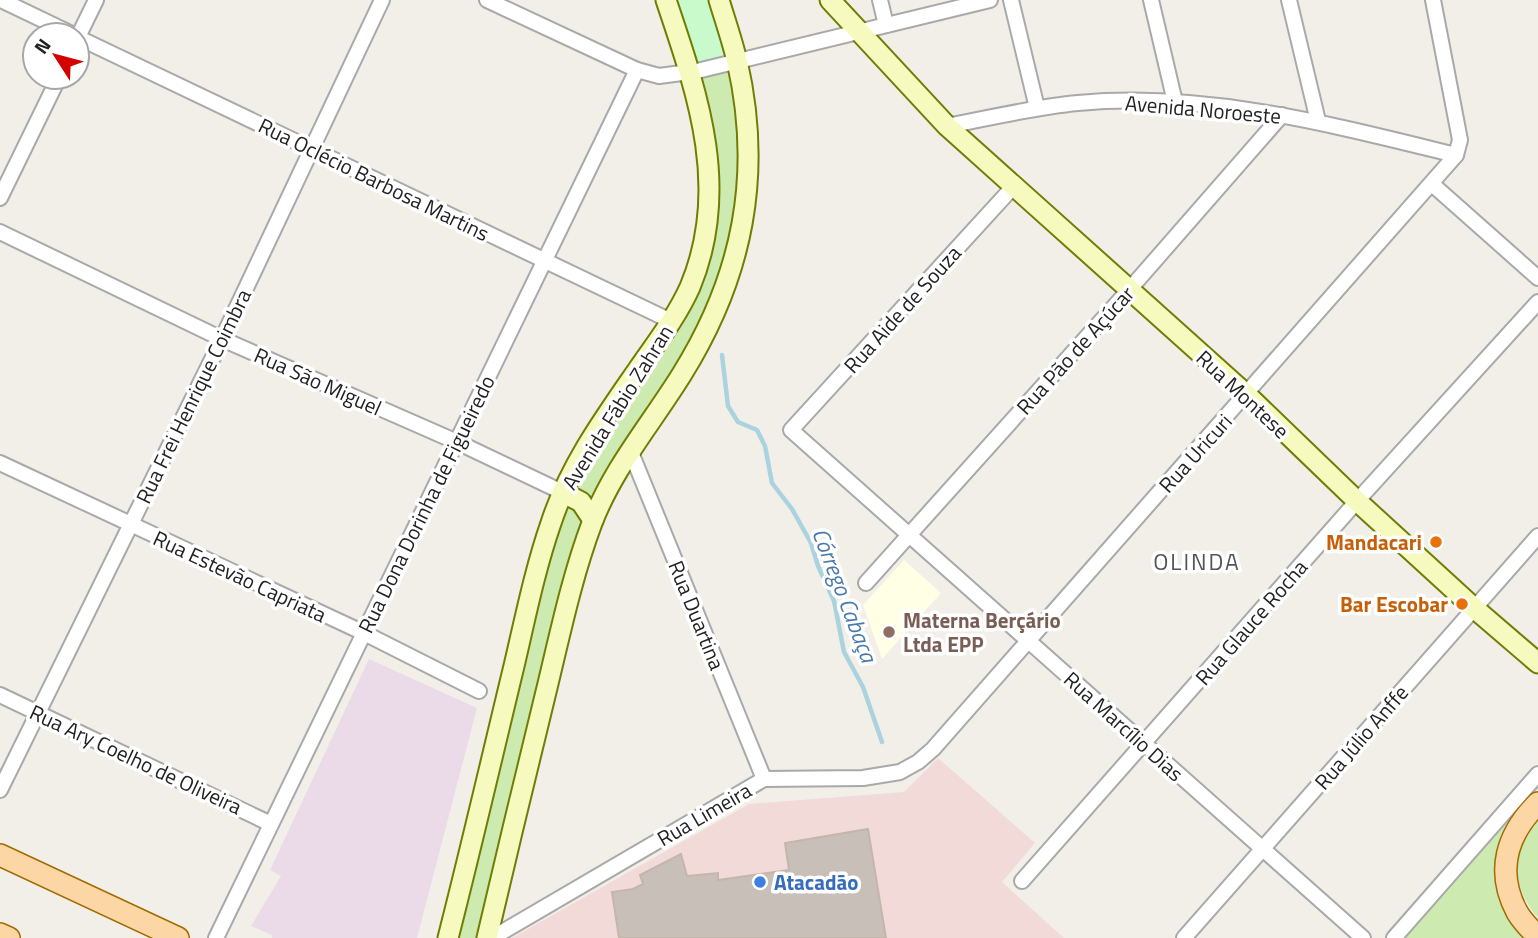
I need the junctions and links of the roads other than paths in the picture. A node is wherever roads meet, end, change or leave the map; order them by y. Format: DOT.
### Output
graph roads {
  1 [pos="1,0"];
  2 [pos="96,0"];
  3 [pos="382,0"];
  4 [pos="487,0"];
  5 [pos="666,0"];
  6 [pos="719,0"];
  7 [pos="830,0"];
  8 [pos="880,0"];
  9 [pos="990,0"];
  10 [pos="1011,0"];
  11 [pos="1151,0"];
  12 [pos="1289,0"];
  13 [pos="1433,0"];
  14 [pos="44,21"];
  15 [pos="85,21"];
  16 [pos="886,25"];
  17 [pos="859,32"];
  18 [pos="91,44"];
  19 [pos="737,61"];
  20 [pos="637,70"];
  21 [pos="690,72"];
  22 [pos="52,91"];
  23 [pos="1175,103"];
  24 [pos="1037,108"];
  25 [pos="1282,115"];
  26 [pos="1318,121"];
  27 [pos="947,126"];
  28 [pos="310,149"];
  29 [pos="1456,155"];
  30 [pos="1432,184"];
  31 [pos="1013,187"];
  32 [pos="0,198"];
  33 [pos="0,232"];
  34 [pos="545,261"];
  35 [pos="1538,278"];
  36 [pos="1129,290"];
  37 [pos="1538,302"];
  38 [pos="671,321"];
  39 [pos="222,339"];
  40 [pos="1247,395"];
  41 [pos="791,430"];
  42 [pos="457,442"];
  43 [pos="630,450"];
  44 [pos="0,463"];
  45 [pos="562,492"];
  46 [pos="1357,501"];
  47 [pos="593,520"];
  48 [pos="130,525"];
  49 [pos="909,536"];
  50 [pos="1538,537"];
  51 [pos="866,583"];
  52 [pos="1474,608"];
  53 [pos="364,633"];
  54 [pos="1028,641"];
  55 [pos="1538,663"];
  56 [pos="479,691"];
  57 [pos="0,695"];
  58 [pos="38,712"];
  59 [pos="1144,744"];
  60 [pos="933,749"];
  61 [pos="1538,774"];
  62 [pos="764,779"];
  63 [pos="0,790"];
  64 [pos="1538,803"];
  65 [pos="271,824"];
  66 [pos="1262,849"];
  67 [pos="0,855"];
  68 [pos="1022,881"];
  69 [pos="0,934"];
  70 [pos="1538,937"];
  71 [pos="9,938"];
  72 [pos="178,938"];
  73 [pos="216,938"];
  74 [pos="447,938"];
  75 [pos="487,938"];
  76 [pos="492,938"];
  77 [pos="1184,938"];
  78 [pos="1363,938"];
  79 [pos="1394,938"];
  1 -- 14 [label="street, Rua Oclécio Barbosa Martins"];
  2 -- 15 [label="street"];
  3 -- 28 [label="street, Rua Frei Henrique Coimbra"];
  4 -- 20 [label="street"];
  5 -- 21 [label="main road, Avenida Fábio Zahran"];
  6 -- 19 [label="main road, Avenida Fábio Zahran"];
  7 -- 17 [label="main road, Rua Montese"];
  8 -- 16 [label="street"];
  9 -- 16 [label="street"];
  10 -- 24 [label="street"];
  11 -- 23 [label="street"];
  12 -- 26 [label="street"];
  13 -- 29 [label="street"];
  16 -- 17 [label="street"];
  17 -- 19 [label="street"];
  17 -- 27 [label="main road, Rua Montese"];
  18 -- 28 [label="street, Rua Oclécio Barbosa Martins"];
  19 -- 21 [label="street"];
  19 -- 43 [label="main road, Avenida Fábio Zahran"];
  20 -- 21 [label="street"];
  20 -- 34 [label="street, Rua Dona Dorinha de Figueiredo"];
  21 -- 38 [label="main road, Avenida Fábio Zahran"];
  22 -- 32 [label="street"];
  23 -- 24 [label="street, Avenida Noroeste"];
  23 -- 25 [label="street, Avenida Noroeste"];
  24 -- 27 [label="street, Avenida Noroeste"];
  25 -- 26 [label="street, Avenida Noroeste"];
  25 -- 36 [label="street, Rua Pão de Açúcar"];
  26 -- 29 [label="street, Avenida Noroeste"];
  27 -- 31 [label="main road, Rua Montese"];
  28 -- 34 [label="street, Rua Oclécio Barbosa Martins"];
  28 -- 39 [label="street, Rua Frei Henrique Coimbra"];
  29 -- 30 [label="street, Rua Uricuri"];
  30 -- 35 [label="street"];
  30 -- 40 [label="street, Rua Uricuri"];
  31 -- 36 [label="main road, Rua Montese"];
  31 -- 41 [label="street, Rua Aide de Souza"];
  33 -- 39 [label="street, Rua São Miguel"];
  34 -- 38 [label="street, Rua Oclécio Barbosa Martins"];
  34 -- 42 [label="street, Rua Dona Dorinha de Figueiredo"];
  36 -- 40 [label="main road, Rua Montese"];
  36 -- 49 [label="street, Rua Pão de Açúcar"];
  37 -- 46 [label="street, Rua Glauce Rocha"];
  38 -- 45 [label="main road, Avenida Fábio Zahran"];
  39 -- 42 [label="street, Rua São Miguel"];
  39 -- 48 [label="street, Rua Frei Henrique Coimbra"];
  40 -- 46 [label="main road, Rua Montese"];
  40 -- 54 [label="street, Rua Uricuri"];
  41 -- 49 [label="street, Rua Marcílio Dias"];
  42 -- 45 [label="street, Rua São Miguel"];
  42 -- 53 [label="street, Rua Dona Dorinha de Figueiredo"];
  43 -- 47 [label="main road, Avenida Fábio Zahran"];
  43 -- 62 [label="street, Rua Duartina"];
  44 -- 48 [label="street, Rua Estevão Capriata"];
  45 -- 47 [label="main road"];
  45 -- 74 [label="main road, Avenida Fábio Zahran"];
  46 -- 52 [label="main road, Rua Montese"];
  46 -- 59 [label="street, Rua Glauce Rocha"];
  47 -- 75 [label="main road, Avenida Fábio Zahran"];
  48 -- 53 [label="street, Rua Estevão Capriata"];
  48 -- 58 [label="street, Rua Frei Henrique Coimbra"];
  49 -- 51 [label="street, Rua Pão de Açúcar"];
  49 -- 54 [label="street, Rua Marcílio Dias"];
  50 -- 52 [label="street, Rua Júlio Anffe"];
  52 -- 55 [label="main road, Rua Montese"];
  52 -- 66 [label="street, Rua Júlio Anffe"];
  53 -- 56 [label="street, Rua Estevão Capriata"];
  53 -- 65 [label="street, Rua Dona Dorinha de Figueiredo"];
  54 -- 59 [label="street, Rua Marcílio Dias"];
  54 -- 60 [label="street, Rua Uricuri"];
  57 -- 58 [label="street, Rua Ary Coelho de Oliveira"];
  58 -- 63 [label="street, Rua Frei Henrique Coimbra"];
  58 -- 65 [label="street, Rua Ary Coelho de Oliveira"];
  59 -- 66 [label="street, Rua Marcílio Dias"];
  59 -- 68 [label="street, Rua Glauce Rocha"];
  60 -- 62 [label="street, Rua Limeira"];
  61 -- 79 [label="street"];
  62 -- 76 [label="street, Rua Limeira"];
  64 -- 70 [label="main road"];
  65 -- 73 [label="street, Rua Dona Dorinha de Figueiredo"];
  66 -- 77 [label="street, Rua Júlio Anffe"];
  66 -- 78 [label="street, Rua Marcílio Dias"];
  67 -- 72 [label="main road"];
  69 -- 71 [label="main road"];
}
